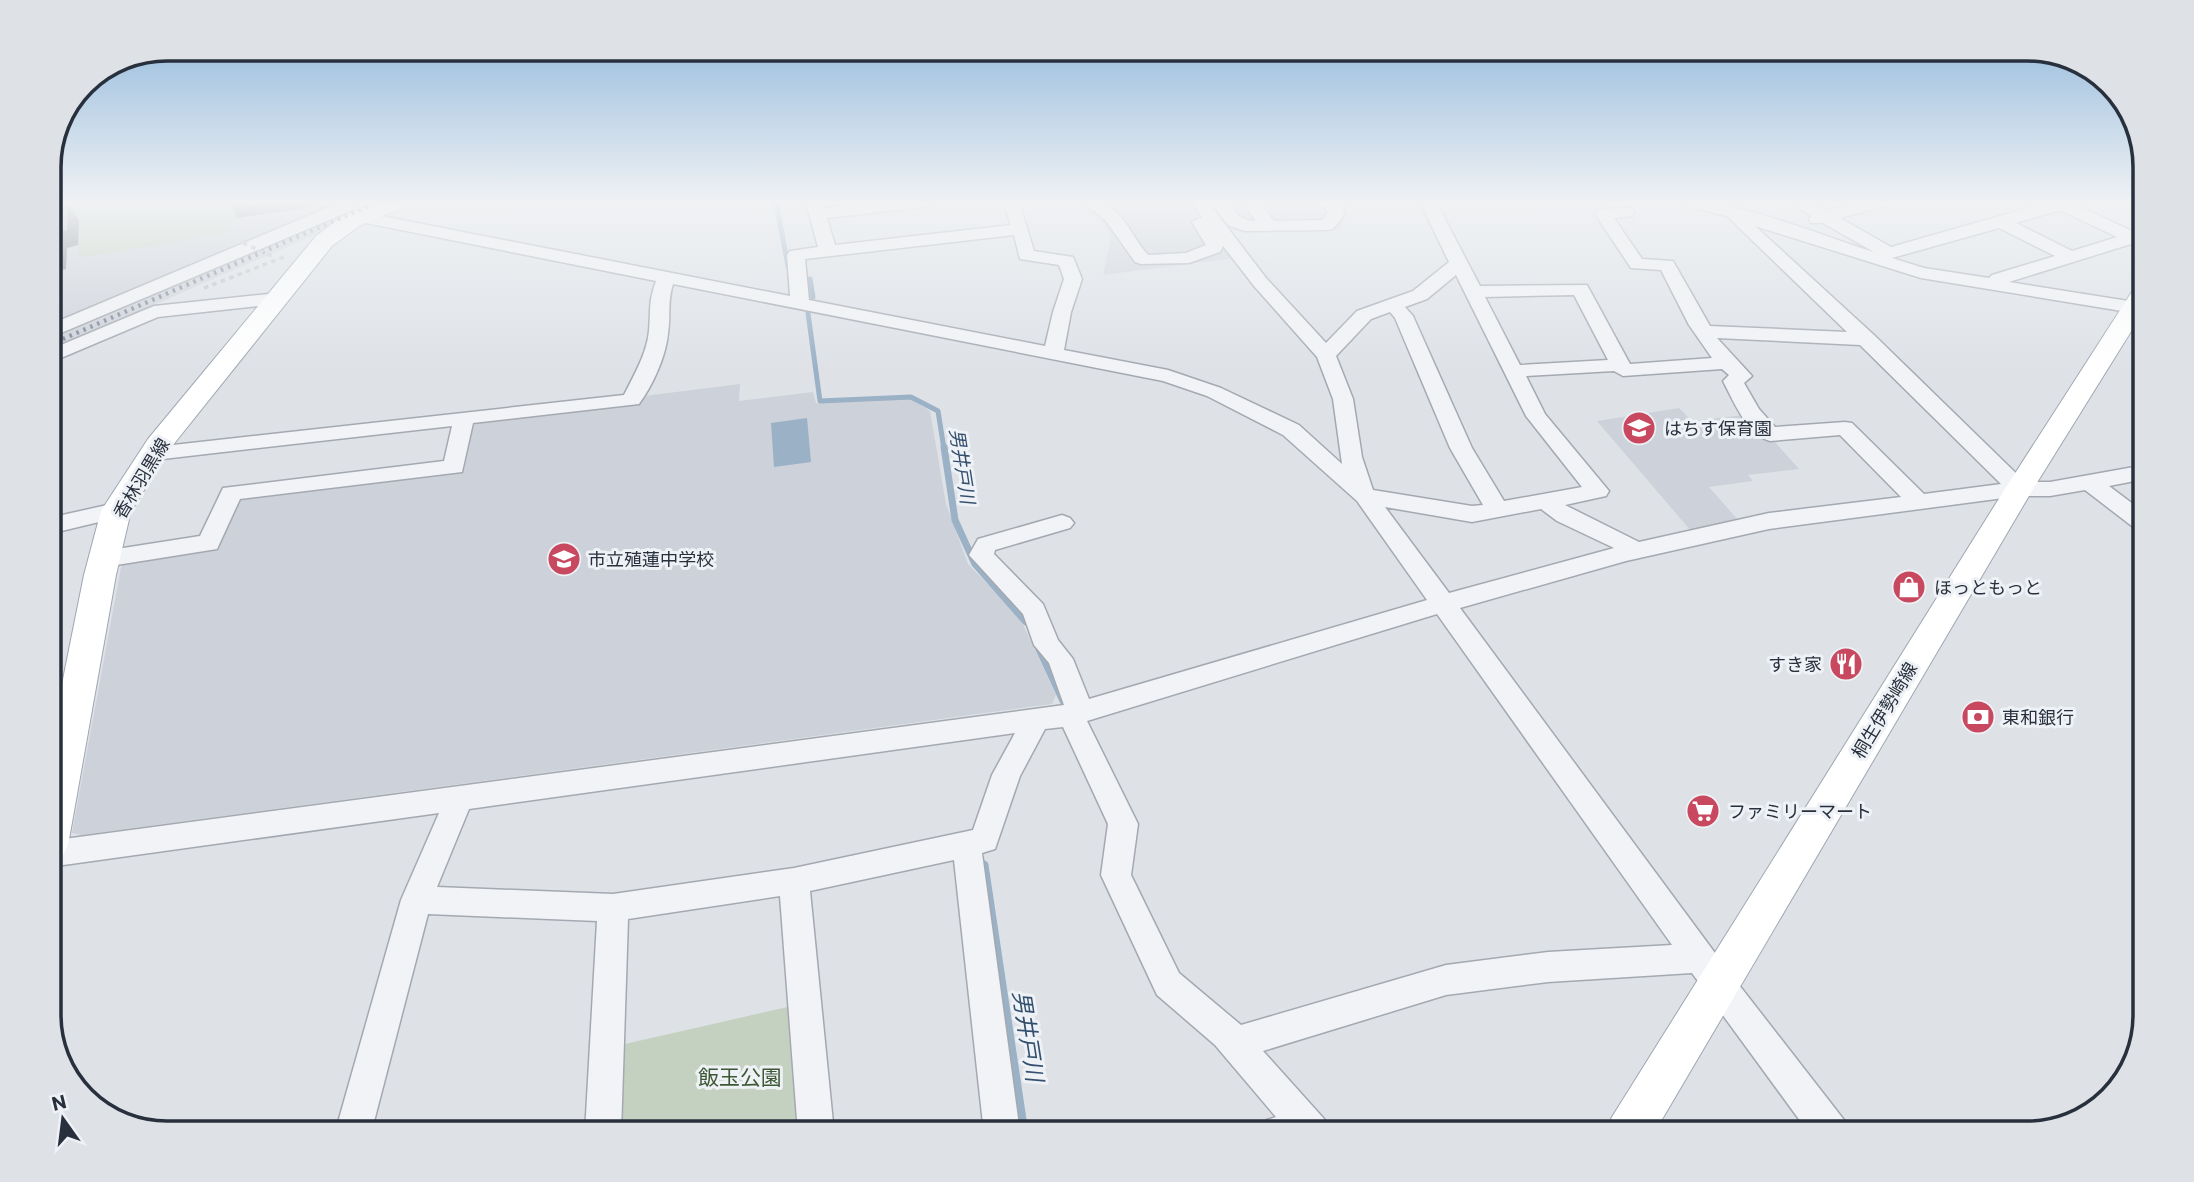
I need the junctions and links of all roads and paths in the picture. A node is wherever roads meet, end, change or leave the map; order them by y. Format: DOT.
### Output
graph roads {
  1 [pos="238,257"];
  2 [pos="286,257"];
  3 [pos="311,257"];
  4 [pos="574,257"];
  5 [pos="796,257"];
  6 [pos="1041,257"];
  7 [pos="1140,257"];
  8 [pos="1193,257"];
  9 [pos="1241,257"];
  10 [pos="1456,257"];
  11 [pos="1632,257"];
  12 [pos="1778,257"];
  13 [pos="1886,257"];
  14 [pos="2071,257"];
  15 [pos="1459,263"];
  16 [pos="667,276"];
  17 [pos="1998,285"];
  18 [pos="198,291"];
  19 [pos="1473,292"];
  20 [pos="278,299"];
  21 [pos="800,302"];
  22 [pos="1393,305"];
  23 [pos="2133,307"];
  24 [pos="2133,316"];
  25 [pos="61,327"];
  26 [pos="1704,332"];
  27 [pos="1867,340"];
  28 [pos="61,352"];
  29 [pos="1054,352"];
  30 [pos="1326,355"];
  31 [pos="1725,363"];
  32 [pos="1621,365"];
  33 [pos="1513,371"];
  34 [pos="464,418"];
  35 [pos="154,453"];
  36 [pos="2133,474"];
  37 [pos="2091,483"];
  38 [pos="2019,489"];
  39 [pos="1365,496"];
  40 [pos="1545,501"];
  41 [pos="1919,502"];
  42 [pos="1498,510"];
  43 [pos="116,511"];
  44 [pos="2133,516"];
  45 [pos="61,523"];
  46 [pos="1062,523"];
  47 [pos="1635,551"];
  48 [pos="104,559"];
  49 [pos="1444,603"];
  50 [pos="1076,713"];
  51 [pos="1037,719"];
  52 [pos="61,783"];
  53 [pos="460,797"];
  54 [pos="966,845"];
  55 [pos="61,853"];
  56 [pos="794,881"];
  57 [pos="416,900"];
  58 [pos="613,908"];
  59 [pos="1709,970"];
  60 [pos="1235,1043"];
  61 [pos="356,1121"];
  62 [pos="604,1121"];
  63 [pos="815,1121"];
  64 [pos="1001,1121"];
  65 [pos="1293,1121"];
  66 [pos="1634,1121"];
  67 [pos="1821,1121"];
  1 -- 25 [label="street"];
  2 -- 18 [label="path"];
  3 -- 20 [label="main road, 香林羽黒線"];
  4 -- 16 [label="street"];
  5 -- 21 [label="street"];
  6 -- 29 [label="street"];
  7 -- 8 [label="street"];
  9 -- 30 [label="street"];
  10 -- 15 [label="street"];
  11 -- 26 [label="street"];
  12 -- 27 [label="street"];
  13 -- 17 [label="street"];
  14 -- 17 [label="street"];
  15 -- 19 [label="street"];
  15 -- 22 [label="street"];
  16 -- 21 [label="street"];
  16 -- 34 [label="street"];
  17 -- 23 [label="street"];
  19 -- 32 [label="street"];
  19 -- 33 [label="street"];
  20 -- 28 [label="street"];
  20 -- 35 [label="main road, 香林羽黒線"];
  21 -- 29 [label="street"];
  22 -- 30 [label="street"];
  22 -- 42 [label="street"];
  24 -- 38 [label="main road, 桐生伊勢崎線"];
  26 -- 27 [label="street"];
  26 -- 31 [label="street"];
  27 -- 38 [label="street"];
  29 -- 39 [label="street"];
  30 -- 39 [label="street"];
  31 -- 32 [label="street"];
  31 -- 41 [label="street"];
  32 -- 33 [label="street"];
  33 -- 40 [label="street"];
  34 -- 35 [label="street"];
  34 -- 48 [label="street"];
  35 -- 43 [label="main road, 香林羽黒線"];
  36 -- 37 [label="street"];
  37 -- 38 [label="street"];
  37 -- 44 [label="street"];
  38 -- 41 [label="street"];
  38 -- 59 [label="main road, 桐生伊勢崎線"];
  39 -- 42 [label="street"];
  39 -- 49 [label="street"];
  40 -- 42 [label="street"];
  40 -- 47 [label="street"];
  41 -- 47 [label="street"];
  43 -- 45 [label="street"];
  43 -- 48 [label="main road, 香林羽黒線"];
  46 -- 50 [label="street"];
  47 -- 49 [label="street"];
  48 -- 52 [label="main road, 香林羽黒線"];
  49 -- 50 [label="street"];
  49 -- 59 [label="street"];
  50 -- 51 [label="street"];
  50 -- 60 [label="street"];
  51 -- 53 [label="street"];
  51 -- 54 [label="street"];
  53 -- 55 [label="street"];
  53 -- 57 [label="street"];
  54 -- 56 [label="street"];
  54 -- 64 [label="street"];
  56 -- 58 [label="street"];
  56 -- 63 [label="street"];
  57 -- 58 [label="street"];
  57 -- 61 [label="street"];
  58 -- 62 [label="street"];
  59 -- 60 [label="street"];
  59 -- 66 [label="main road, 桐生伊勢崎線"];
  59 -- 67 [label="street"];
  60 -- 65 [label="street"];
}
